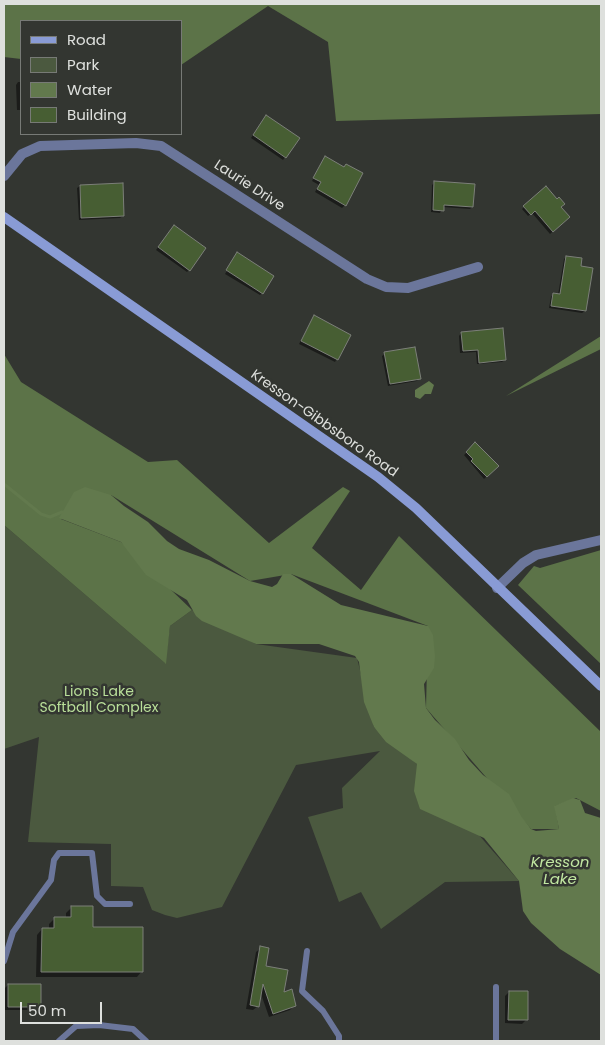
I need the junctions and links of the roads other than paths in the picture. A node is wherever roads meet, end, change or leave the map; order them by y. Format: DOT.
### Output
graph roads {
  1 [pos="4,176"];
  2 [pos="4,217"];
  3 [pos="478,267"];
  4 [pos="601,540"];
  5 [pos="498,588"];
  6 [pos="601,686"];
  7 [pos="130,904"];
  8 [pos="307,951"];
  9 [pos="4,962"];
  10 [pos="496,987"];
  11 [pos="59,1041"];
  12 [pos="146,1041"];
  13 [pos="339,1041"];
  14 [pos="496,1041"];
  1 -- 3 [label="street, Laurie Drive"];
  2 -- 5 [label="street, Kresson-Gibbsboro Road"];
  4 -- 5 [label="street"];
  5 -- 6 [label="street, Kresson-Gibbsboro Road"];
  7 -- 9 [label="lane"];
  8 -- 13 [label="lane"];
  10 -- 14 [label="lane"];
  11 -- 12 [label="lane"];
}
